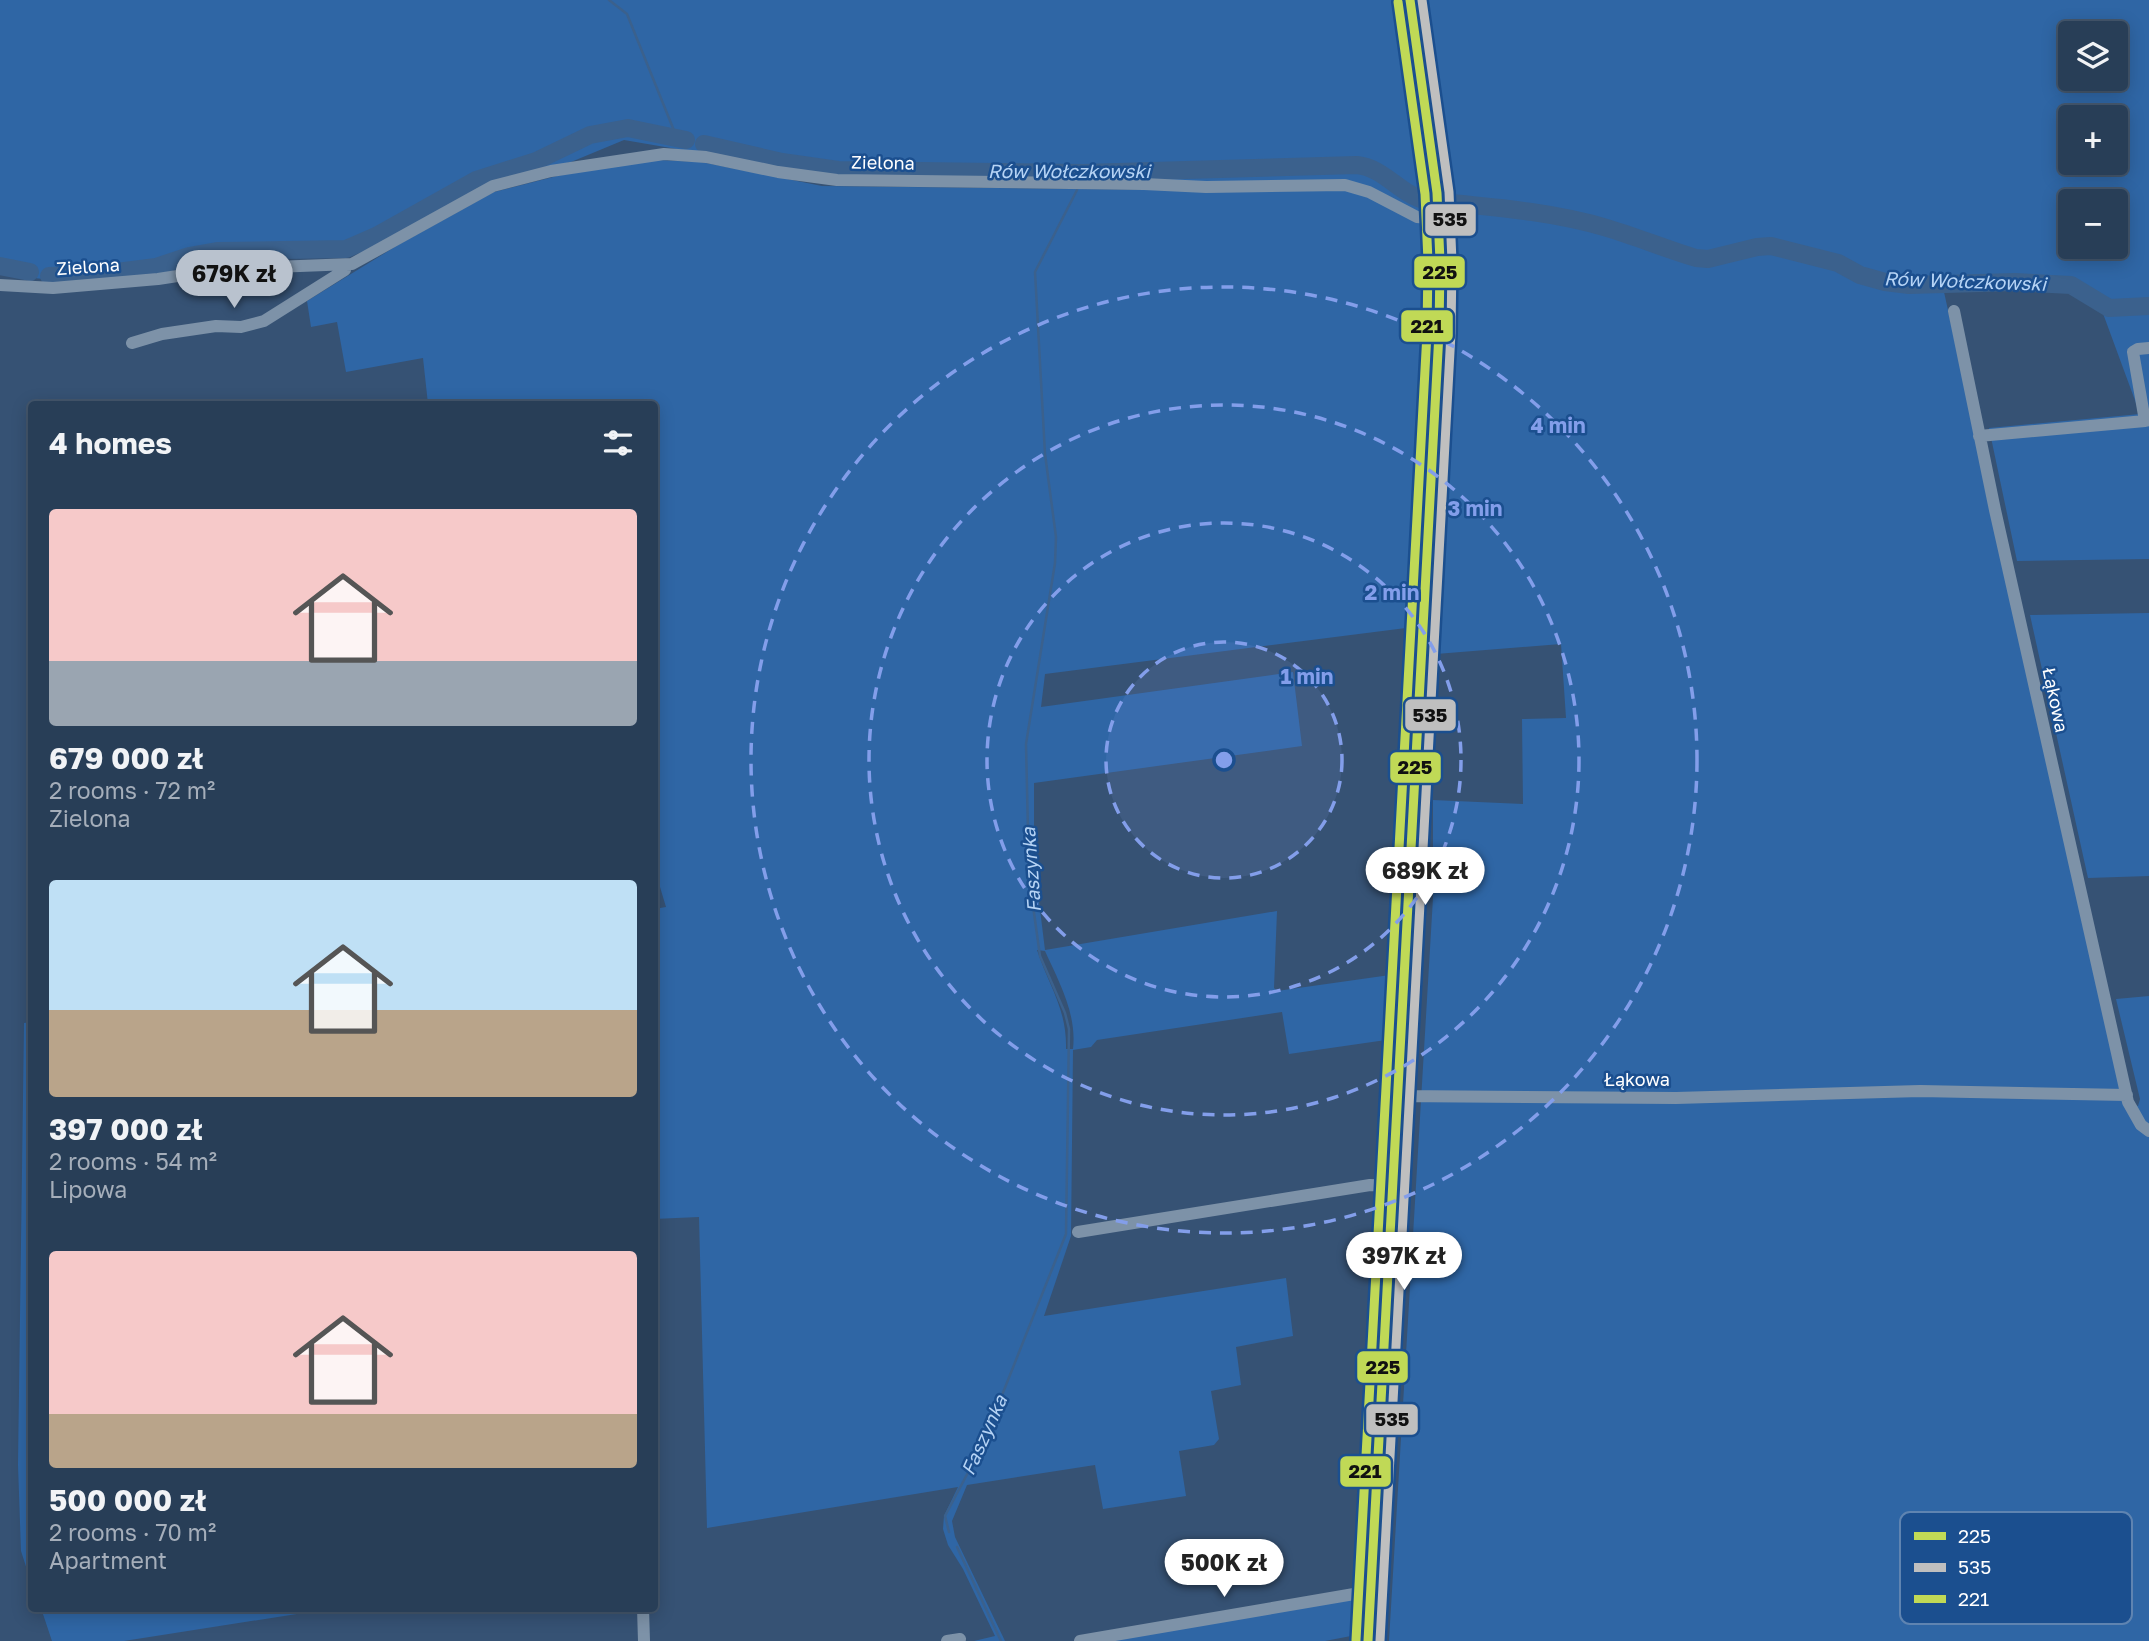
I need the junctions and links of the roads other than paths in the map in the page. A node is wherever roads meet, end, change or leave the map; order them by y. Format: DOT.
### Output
graph roads {
  1 [pos="1410,0"];
  2 [pos="1439,219"];
  3 [pos="345,265"];
  4 [pos="0,285"];
  5 [pos="1954,311"];
  6 [pos="132,342"];
  7 [pos="2149,348"];
  8 [pos="2147,420"];
  9 [pos="1979,436"];
  10 [pos="2127,1095"];
  11 [pos="1398,1096"];
  12 [pos="2149,1131"];
  13 [pos="1394,1186"];
  14 [pos="1078,1232"];
  15 [pos="1371,1595"];
  16 [pos="643,1612"];
  17 [pos="644,1641"];
  18 [pos="1080,1641"];
  19 [pos="1368,1641"];
  1 -- 2 [label="street"];
  2 -- 3 [label="street, Zielona"];
  2 -- 11 [label="street"];
  3 -- 4 [label="street, Zielona"];
  3 -- 6 [label="street, Zielona"];
  5 -- 9 [label="street, Łąkowa"];
  7 -- 8 [label="street"];
  8 -- 9 [label="street"];
  9 -- 10 [label="street, Łąkowa"];
  10 -- 11 [label="street, Łąkowa"];
  10 -- 12 [label="street, Łąkowa"];
  11 -- 13 [label="street"];
  13 -- 14 [label="street"];
  13 -- 15 [label="street"];
  15 -- 18 [label="street"];
  15 -- 19 [label="street"];
  16 -- 17 [label="street"];
}
